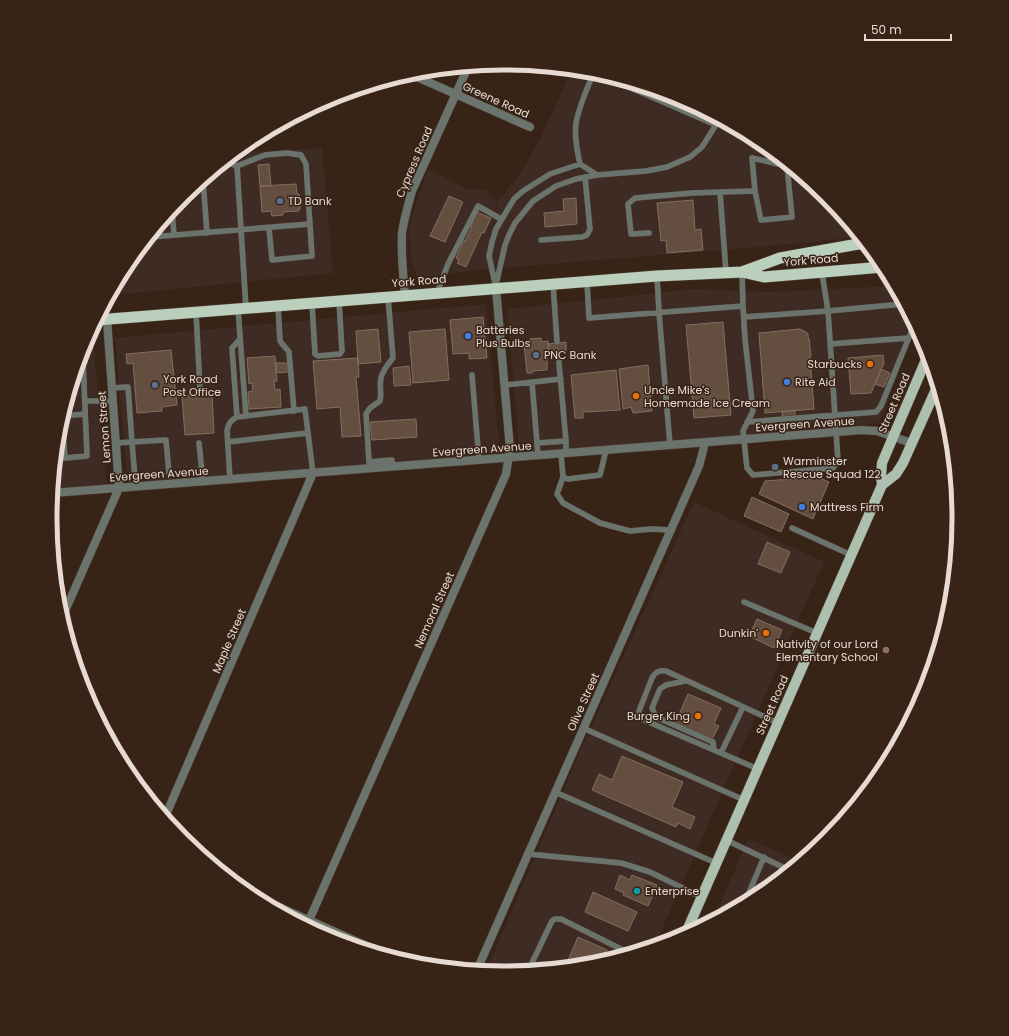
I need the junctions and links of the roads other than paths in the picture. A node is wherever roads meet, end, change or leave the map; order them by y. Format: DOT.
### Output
graph roads {
  1 [pos="466,72"];
  2 [pos="420,78"];
  3 [pos="591,79"];
  4 [pos="456,94"];
  5 [pos="648,94"];
  6 [pos="683,108"];
  7 [pos="716,124"];
  8 [pos="530,128"];
  9 [pos="777,163"];
  10 [pos="231,164"];
  11 [pos="580,164"];
  12 [pos="237,166"];
  13 [pos="788,172"];
  14 [pos="597,175"];
  15 [pos="585,177"];
  16 [pos="204,187"];
  17 [pos="756,191"];
  18 [pos="720,192"];
  19 [pos="173,218"];
  20 [pos="502,219"];
  21 [pos="310,224"];
  22 [pos="269,228"];
  23 [pos="241,230"];
  24 [pos="207,233"];
  25 [pos="650,233"];
  26 [pos="174,235"];
  27 [pos="157,236"];
  28 [pos="541,240"];
  29 [pos="858,244"];
  30 [pos="876,268"];
  31 [pos="726,272"];
  32 [pos="742,272"];
  33 [pos="822,273"];
  34 [pos="657,276"];
  35 [pos="587,281"];
  36 [pos="553,284"];
  37 [pos="496,288"];
  38 [pos="437,293"];
  39 [pos="405,295"];
  40 [pos="388,297"];
  41 [pos="339,301"];
  42 [pos="312,303"];
  43 [pos="898,304"];
  44 [pos="278,306"];
  45 [pos="743,306"];
  46 [pos="242,308"];
  47 [pos="828,311"];
  48 [pos="196,312"];
  49 [pos="659,312"];
  50 [pos="105,317"];
  51 [pos="744,317"];
  52 [pos="103,319"];
  53 [pos="911,331"];
  54 [pos="908,338"];
  55 [pos="240,339"];
  56 [pos="557,342"];
  57 [pos="830,344"];
  58 [pos="558,352"];
  59 [pos="924,364"];
  60 [pos="83,368"];
  61 [pos="472,375"];
  62 [pos="561,379"];
  63 [pos="532,382"];
  64 [pos="505,385"];
  65 [pos="112,388"];
  66 [pos="200,390"];
  67 [pos="934,393"];
  68 [pos="113,400"];
  69 [pos="85,401"];
  70 [pos="294,411"];
  71 [pos="85,414"];
  72 [pos="835,415"];
  73 [pos="69,416"];
  74 [pos="246,416"];
  75 [pos="237,417"];
  76 [pos="747,422"];
  77 [pos="836,432"];
  78 [pos="308,433"];
  79 [pos="893,437"];
  80 [pos="743,440"];
  81 [pos="64,441"];
  82 [pos="566,441"];
  83 [pos="132,442"];
  84 [pos="228,442"];
  85 [pos="116,443"];
  86 [pos="199,443"];
  87 [pos="537,443"];
  88 [pos="705,443"];
  89 [pos="912,443"];
  90 [pos="670,445"];
  91 [pos="606,450"];
  92 [pos="561,454"];
  93 [pos="538,456"];
  94 [pos="508,458"];
  95 [pos="479,460"];
  96 [pos="393,467"];
  97 [pos="169,473"];
  98 [pos="313,473"];
  99 [pos="562,477"];
  100 [pos="135,478"];
  101 [pos="230,480"];
  102 [pos="203,482"];
  103 [pos="882,485"];
  104 [pos="119,488"];
  105 [pos="58,493"];
  106 [pos="792,528"];
  107 [pos="670,530"];
  108 [pos="851,555"];
  109 [pos="744,602"];
  110 [pos="67,608"];
  111 [pos="817,633"];
  112 [pos="685,680"];
  113 [pos="743,707"];
  114 [pos="778,723"];
  115 [pos="583,728"];
  116 [pos="714,750"];
  117 [pos="721,753"];
  118 [pos="758,769"];
  119 [pos="555,792"];
  120 [pos="744,800"];
  121 [pos="167,812"];
  122 [pos="726,840"];
  123 [pos="528,854"];
  124 [pos="764,857"];
  125 [pos="716,863"];
  126 [pos="784,867"];
  127 [pos="749,893"];
  128 [pos="701,897"];
  129 [pos="309,920"];
  130 [pos="689,925"];
  131 [pos="622,949"];
  132 [pos="479,965"];
  133 [pos="531,965"];
  1 -- 4 [label="street, Cypress Road"];
  2 -- 4 [label="street, Greene Road"];
  3 -- 11 [label="lane"];
  4 -- 8 [label="street, Greene Road"];
  4 -- 39 [label="street, Cypress Road"];
  5 -- 6 [label="lane"];
  7 -- 14 [label="lane"];
  9 -- 17 [label="lane"];
  10 -- 12 [label="lane"];
  11 -- 14 [label="lane"];
  11 -- 20 [label="lane"];
  12 -- 21 [label="lane"];
  12 -- 23 [label="lane"];
  13 -- 17 [label="lane"];
  14 -- 15 [label="lane"];
  15 -- 28 [label="lane"];
  15 -- 37 [label="lane"];
  16 -- 24 [label="lane"];
  17 -- 18 [label="lane"];
  18 -- 25 [label="lane"];
  18 -- 31 [label="lane"];
  19 -- 26 [label="lane"];
  20 -- 37 [label="lane"];
  20 -- 38 [label="lane"];
  21 -- 22 [label="lane"];
  21 -- 22 [label="lane"];
  22 -- 23 [label="lane"];
  23 -- 24 [label="lane"];
  23 -- 46 [label="lane"];
  24 -- 26 [label="lane"];
  26 -- 27 [label="lane"];
  29 -- 32 [label="highway, York Road"];
  30 -- 33 [label="highway, York Road"];
  31 -- 32 [label="highway, York Road"];
  31 -- 34 [label="highway, York Road"];
  32 -- 33 [label="highway, York Road"];
  32 -- 45 [label="lane"];
  33 -- 47 [label="lane"];
  34 -- 35 [label="highway, York Road"];
  34 -- 49 [label="lane"];
  35 -- 36 [label="highway, York Road"];
  35 -- 49 [label="lane"];
  36 -- 37 [label="highway, York Road"];
  36 -- 56 [label="lane"];
  37 -- 38 [label="highway, York Road"];
  37 -- 64 [label="street, Nemoral Street"];
  38 -- 39 [label="highway, York Road"];
  39 -- 40 [label="highway, York Road"];
  40 -- 41 [label="highway, York Road"];
  40 -- 96 [label="lane"];
  41 -- 42 [label="highway, York Road"];
  41 -- 42 [label="lane"];
  42 -- 44 [label="highway, York Road"];
  43 -- 47 [label="lane"];
  44 -- 46 [label="highway, York Road"];
  44 -- 70 [label="lane"];
  45 -- 49 [label="lane"];
  45 -- 51 [label="lane"];
  46 -- 48 [label="highway, York Road"];
  46 -- 55 [label="lane"];
  47 -- 51 [label="lane"];
  47 -- 57 [label="lane"];
  48 -- 50 [label="highway, York Road"];
  48 -- 66 [label="lane"];
  49 -- 90 [label="lane"];
  51 -- 76 [label="lane"];
  52 -- 65 [label="street, Lemon Street"];
  53 -- 54 [label="lane"];
  54 -- 57 [label="lane"];
  54 -- 72 [label="lane"];
  55 -- 74 [label="lane"];
  55 -- 75 [label="lane"];
  57 -- 72 [label="lane"];
  58 -- 62 [label="lane"];
  59 -- 79 [label="main road, Street Road"];
  60 -- 69 [label="lane"];
  61 -- 95 [label="lane"];
  62 -- 63 [label="lane"];
  62 -- 82 [label="lane"];
  63 -- 64 [label="lane"];
  63 -- 87 [label="lane"];
  64 -- 94 [label="street, Nemoral Street"];
  65 -- 68 [label="street, Lemon Street"];
  65 -- 83 [label="lane"];
  67 -- 89 [label="main road, Street Road"];
  68 -- 69 [label="lane"];
  68 -- 85 [label="street, Lemon Street"];
  69 -- 71 [label="lane"];
  70 -- 74 [label="lane"];
  70 -- 78 [label="lane"];
  71 -- 73 [label="lane"];
  71 -- 81 [label="lane"];
  72 -- 76 [label="lane"];
  72 -- 77 [label="lane"];
  74 -- 75 [label="lane"];
  75 -- 84 [label="lane"];
  76 -- 80 [label="lane"];
  77 -- 79 [label="street, Evergreen Avenue"];
  77 -- 80 [label="street, Evergreen Avenue"];
  77 -- 80 [label="lane"];
  78 -- 84 [label="lane"];
  78 -- 98 [label="lane"];
  79 -- 89 [label="street, Evergreen Avenue"];
  79 -- 103 [label="main road, Street Road"];
  80 -- 88 [label="street, Evergreen Avenue"];
  82 -- 87 [label="lane"];
  82 -- 92 [label="lane"];
  83 -- 85 [label="lane"];
  83 -- 97 [label="lane"];
  83 -- 100 [label="lane"];
  84 -- 101 [label="lane"];
  85 -- 104 [label="street, Lemon Street"];
  86 -- 102 [label="lane"];
  87 -- 93 [label="lane"];
  88 -- 90 [label="street, Evergreen Avenue"];
  88 -- 107 [label="street, Olive Street"];
  89 -- 103 [label="main road, Street Road"];
  90 -- 91 [label="street, Evergreen Avenue"];
  91 -- 92 [label="street, Evergreen Avenue"];
  91 -- 99 [label="lane"];
  92 -- 93 [label="street, Evergreen Avenue"];
  92 -- 99 [label="lane"];
  93 -- 94 [label="street, Evergreen Avenue"];
  94 -- 95 [label="street, Evergreen Avenue"];
  94 -- 129 [label="street, Nemoral Street"];
  95 -- 96 [label="street, Evergreen Avenue"];
  96 -- 98 [label="street, Evergreen Avenue"];
  98 -- 101 [label="street, Evergreen Avenue"];
  98 -- 121 [label="street, Maple Street"];
  99 -- 107 [label="lane"];
  101 -- 102 [label="street, Evergreen Avenue"];
  102 -- 104 [label="street, Evergreen Avenue"];
  103 -- 108 [label="main road, Street Road"];
  104 -- 105 [label="street, Evergreen Avenue"];
  104 -- 110 [label="street, Lemon Street"];
  106 -- 108 [label="lane"];
  107 -- 115 [label="street, Olive Street"];
  108 -- 111 [label="main road, Street Road"];
  109 -- 111 [label="lane"];
  111 -- 114 [label="main road, Street Road"];
  112 -- 113 [label="lane"];
  112 -- 116 [label="lane"];
  112 -- 116 [label="lane"];
  113 -- 114 [label="lane"];
  113 -- 117 [label="lane"];
  114 -- 118 [label="main road, Street Road"];
  115 -- 119 [label="street, Olive Street"];
  115 -- 120 [label="lane"];
  116 -- 117 [label="lane"];
  117 -- 118 [label="lane"];
  118 -- 120 [label="main road, Street Road"];
  119 -- 123 [label="street, Olive Street"];
  119 -- 125 [label="lane"];
  120 -- 122 [label="main road, Street Road"];
  122 -- 124 [label="lane"];
  122 -- 125 [label="main road, Street Road"];
  123 -- 128 [label="lane"];
  123 -- 132 [label="street, Olive Street"];
  124 -- 126 [label="lane"];
  124 -- 127 [label="lane"];
  125 -- 128 [label="main road, Street Road"];
  128 -- 130 [label="main road, Street Road"];
  131 -- 133 [label="lane"];
}
